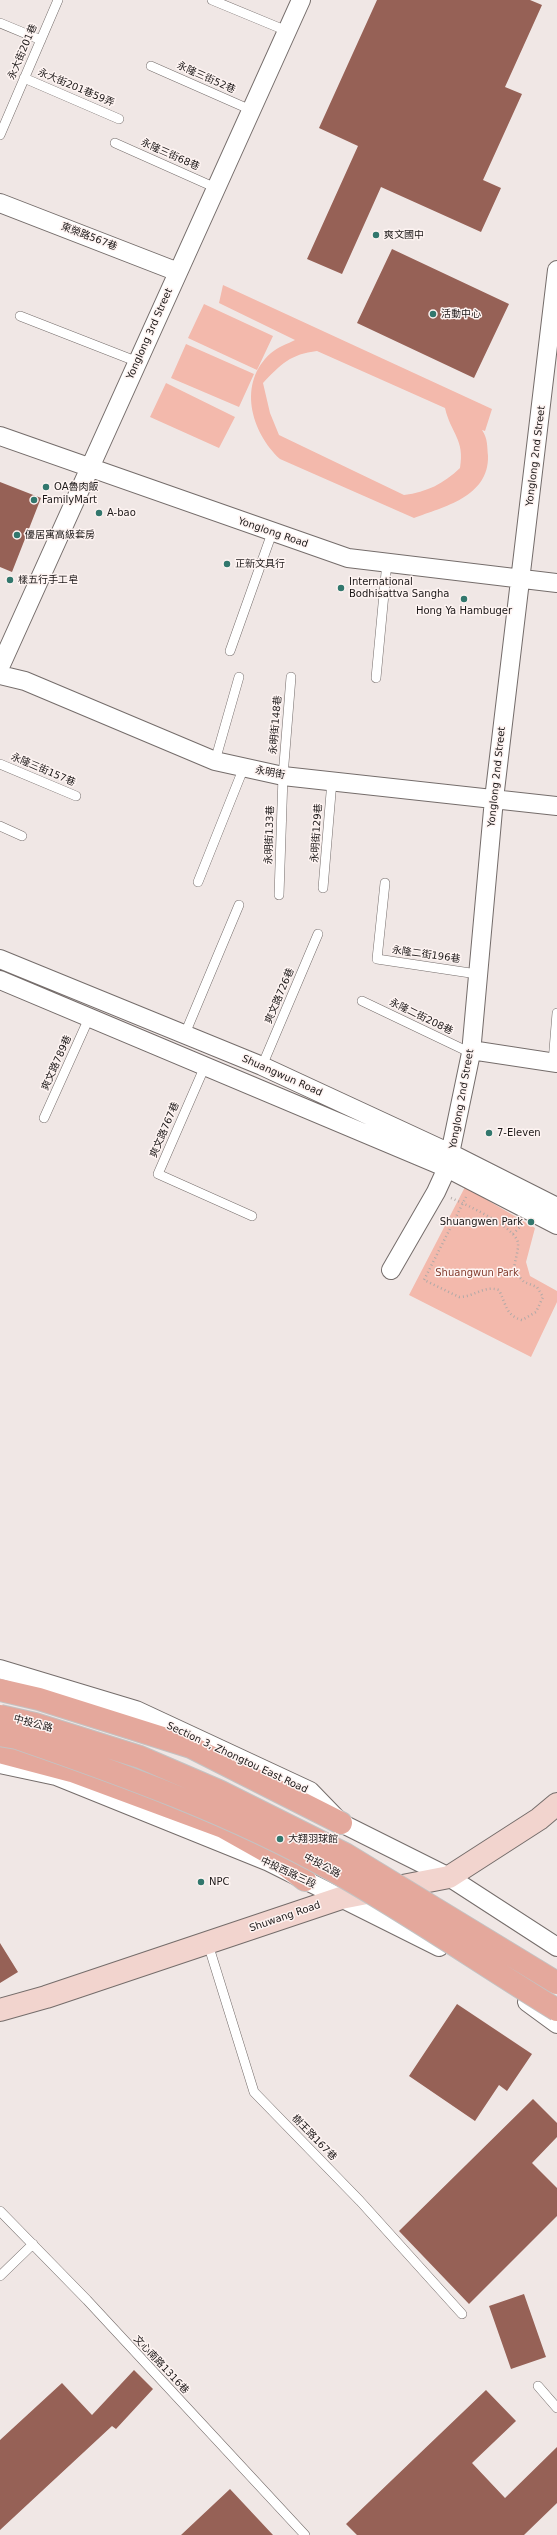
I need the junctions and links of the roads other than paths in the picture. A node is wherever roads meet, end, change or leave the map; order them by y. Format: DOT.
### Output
graph roads {
  1 [pos="58,0"];
  2 [pos="212,0"];
  3 [pos="301,0"];
  4 [pos="0,23"];
  5 [pos="287,31"];
  6 [pos="41,40"];
  7 [pos="151,66"];
  8 [pos="24,78"];
  9 [pos="251,110"];
  10 [pos="119,119"];
  11 [pos="0,135"];
  12 [pos="115,143"];
  13 [pos="216,188"];
  14 [pos="0,203"];
  15 [pos="557,270"];
  16 [pos="178,272"];
  17 [pos="20,316"];
  18 [pos="553,345"];
  19 [pos="138,362"];
  20 [pos="0,436"];
  21 [pos="90,468"];
  22 [pos="272,533"];
  23 [pos="387,562"];
  24 [pos="521,578"];
  25 [pos="557,583"];
  26 [pos="230,651"];
  27 [pos="0,667"];
  28 [pos="0,675"];
  29 [pos="239,677"];
  30 [pos="292,677"];
  31 [pos="376,678"];
  32 [pos="215,761"];
  33 [pos="0,764"];
  34 [pos="244,767"];
  35 [pos="283,776"];
  36 [pos="332,781"];
  37 [pos="76,796"];
  38 [pos="494,799"];
  39 [pos="557,806"];
  40 [pos="0,826"];
  41 [pos="22,836"];
  42 [pos="198,882"];
  43 [pos="385,883"];
  44 [pos="324,888"];
  45 [pos="279,895"];
  46 [pos="240,905"];
  47 [pos="318,934"];
  48 [pos="0,959"];
  49 [pos="477,974"];
  50 [pos="0,980"];
  51 [pos="362,1001"];
  52 [pos="557,1013"];
  53 [pos="89,1018"];
  54 [pos="184,1036"];
  55 [pos="471,1051"];
  56 [pos="555,1063"];
  57 [pos="205,1066"];
  58 [pos="262,1066"];
  59 [pos="44,1118"];
  60 [pos="449,1161"];
  61 [pos="557,1207"];
  62 [pos="252,1216"];
  63 [pos="557,1225"];
  64 [pos="391,1270"];
  65 [pos="0,1669"];
  66 [pos="0,1690"];
  67 [pos="0,1716"];
  68 [pos="2,1751"];
  69 [pos="557,1804"];
  70 [pos="341,1823"];
  71 [pos="449,1877"];
  72 [pos="305,1880"];
  73 [pos="341,1898"];
  74 [pos="208,1944"];
  75 [pos="557,1947"];
  76 [pos="557,1983"];
  77 [pos="0,2010"];
  78 [pos="557,2010"];
  79 [pos="557,2024"];
  80 [pos="0,2211"];
  81 [pos="33,2244"];
  82 [pos="0,2276"];
  83 [pos="462,2314"];
  84 [pos="538,2386"];
  85 [pos="557,2408"];
  86 [pos="305,2535"];
  1 -- 6 [label="lane, 永大街201巷"];
  2 -- 5 [label="lane"];
  3 -- 5 [label="street, Yonglong 3rd Street"];
  4 -- 6 [label="lane"];
  5 -- 9 [label="street, Yonglong 3rd Street"];
  6 -- 8 [label="lane, 永大街201巷"];
  7 -- 9 [label="lane, 永隆三街52巷"];
  8 -- 10 [label="lane, 永大街201巷59弄"];
  8 -- 11 [label="lane, 永大街201巷"];
  9 -- 13 [label="street, Yonglong 3rd Street"];
  12 -- 13 [label="lane, 永隆三街68巷"];
  13 -- 16 [label="street, Yonglong 3rd Street"];
  14 -- 16 [label="street, 東榮路567巷"];
  15 -- 18 [label="street, Yonglong 2nd Street"];
  16 -- 19 [label="street, Yonglong 3rd Street"];
  17 -- 19 [label="lane"];
  18 -- 24 [label="street, Yonglong 2nd Street"];
  19 -- 21 [label="street, Yonglong 3rd Street"];
  20 -- 21 [label="street, Yonglong Road"];
  21 -- 22 [label="street, Yonglong Road"];
  21 -- 27 [label="street, Yonglong 3rd Street"];
  22 -- 23 [label="street, Yonglong Road"];
  22 -- 26 [label="lane"];
  23 -- 24 [label="street, Yonglong Road"];
  23 -- 31 [label="lane"];
  24 -- 25 [label="street, Yonglong Road"];
  24 -- 38 [label="street, Yonglong 2nd Street"];
  28 -- 32 [label="street, 永明街"];
  29 -- 32 [label="lane"];
  30 -- 35 [label="lane, 永明街148巷"];
  32 -- 34 [label="street, 永明街"];
  33 -- 37 [label="lane, 永隆三街157巷"];
  34 -- 35 [label="street, 永明街"];
  34 -- 42 [label="lane"];
  35 -- 36 [label="street, 永明街"];
  35 -- 45 [label="lane, 永明街133巷"];
  36 -- 38 [label="street, 永明街"];
  36 -- 44 [label="lane, 永明街129巷"];
  38 -- 39 [label="street, 永明街"];
  38 -- 49 [label="street, Yonglong 2nd Street"];
  40 -- 41 [label="lane"];
  43 -- 49 [label="lane, 永隆二街196巷"];
  46 -- 54 [label="lane"];
  47 -- 58 [label="lane, 爽文路726巷"];
  48 -- 54 [label="street, Shuangwun Road"];
  49 -- 55 [label="street, Yonglong 2nd Street"];
  50 -- 53 [label="street, Shuangwun Road"];
  51 -- 55 [label="lane, 永隆二街208巷"];
  52 -- 56 [label="lane"];
  53 -- 57 [label="street, Shuangwun Road"];
  53 -- 59 [label="lane, 爽文路789巷"];
  54 -- 58 [label="street, Shuangwun Road"];
  55 -- 56 [label="street"];
  55 -- 60 [label="street, Yonglong 2nd Street"];
  57 -- 60 [label="street, Shuangwun Road"];
  57 -- 62 [label="lane, 爽文路767巷"];
  58 -- 60 [label="street, Shuangwun Road"];
  60 -- 61 [label="street, Shuangwun Road"];
  60 -- 63 [label="street, Shuangwun Road"];
  60 -- 64 [label="street, Yonglong 2nd Street"];
  65 -- 70 [label="street, Section 3, Zhongtou East Road"];
  66 -- 70 [label="main road"];
  67 -- 76 [label="main road, 中投公路, bridge"];
  68 -- 72 [label="main road"];
  68 -- 78 [label="main road, 中投公路, bridge"];
  69 -- 71 [label="street, Shuwang Road"];
  70 -- 71 [label="street, Section 3, Zhongtou East Road"];
  71 -- 73 [label="street, Shuwang Road"];
  71 -- 75 [label="street, Section 3, Zhongtou East Road"];
  72 -- 73 [label="street, 中投西路三段"];
  73 -- 74 [label="street, Shuwang Road"];
  73 -- 79 [label="street, 中投西路三段"];
  74 -- 77 [label="street, Shuwang Road"];
  74 -- 83 [label="lane, 樹王路167巷"];
  80 -- 81 [label="lane, 文心南路1316巷"];
  81 -- 82 [label="lane"];
  81 -- 86 [label="lane, 文心南路1316巷"];
  84 -- 85 [label="lane"];
}
